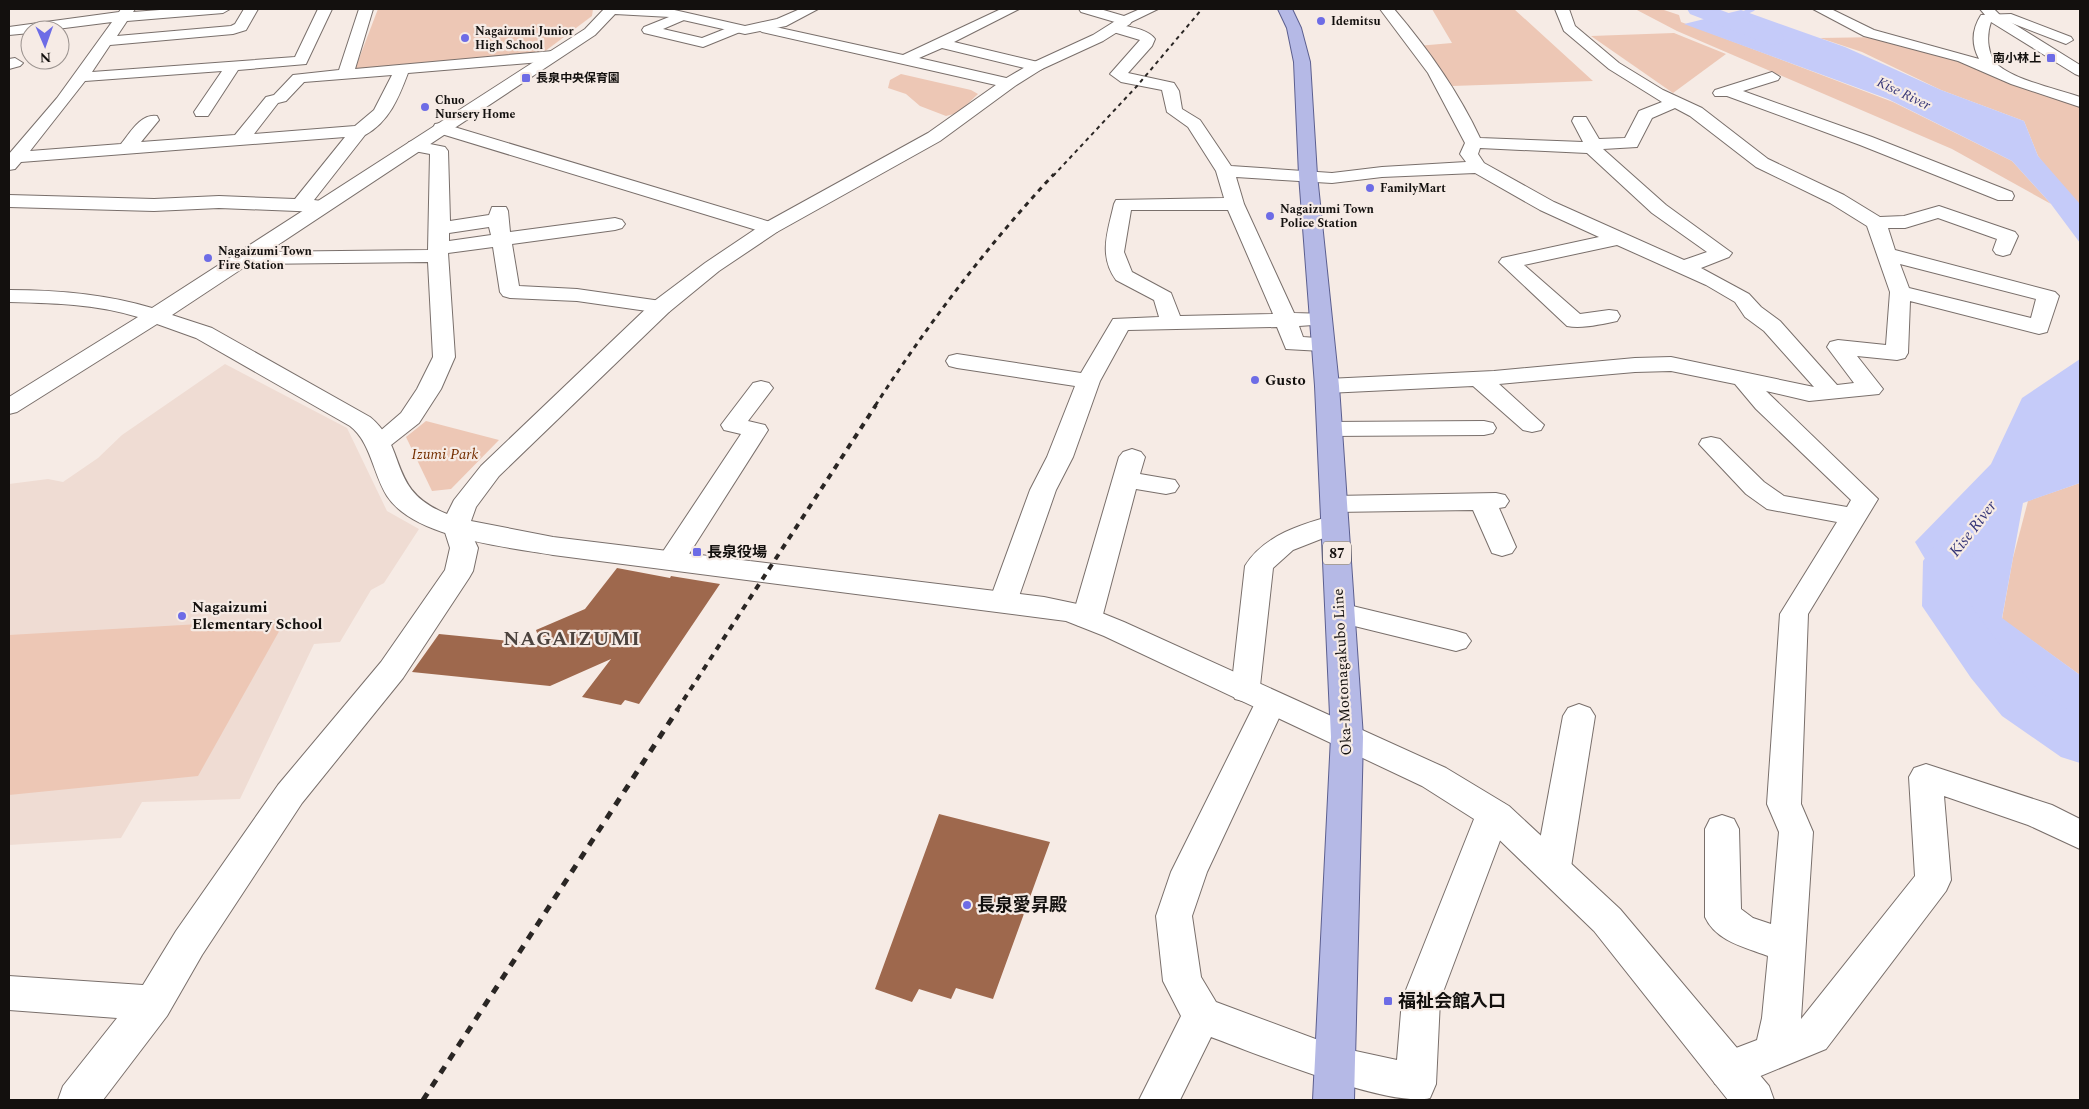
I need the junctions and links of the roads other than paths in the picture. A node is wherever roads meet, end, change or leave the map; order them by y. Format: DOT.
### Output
graph roads {
  1 [pos="223,9"];
  2 [pos="251,9"];
  3 [pos="325,9"];
  4 [pos="366,9"];
  5 [pos="611,9"];
  6 [pos="811,9"];
  7 [pos="1012,9"];
  8 [pos="1086,9"];
  9 [pos="1151,9"];
  10 [pos="1285,9"];
  11 [pos="1387,9"];
  12 [pos="1562,9"];
  13 [pos="1820,9"];
  14 [pos="1990,13"];
  15 [pos="124,14"];
  16 [pos="679,17"];
  17 [pos="1120,24"];
  18 [pos="762,28"];
  19 [pos="734,29"];
  20 [pos="10,34"];
  21 [pos="2070,34"];
  22 [pos="104,41"];
  23 [pos="940,43"];
  24 [pos="553,56"];
  25 [pos="349,57"];
  26 [pos="904,60"];
  27 [pos="301,61"];
  28 [pos="261,64"];
  29 [pos="233,66"];
  30 [pos="1037,66"];
  31 [pos="2077,67"];
  32 [pos="201,68"];
  33 [pos="1993,69"];
  34 [pos="402,70"];
  35 [pos="346,74"];
  36 [pos="81,77"];
  37 [pos="1772,77"];
  38 [pos="252,78"];
  39 [pos="1009,82"];
  40 [pos="184,87"];
  41 [pos="1728,91"];
  42 [pos="1692,101"];
  43 [pos="2080,102"];
  44 [pos="202,112"];
  45 [pos="151,120"];
  46 [pos="1580,121"];
  47 [pos="441,128"];
  48 [pos="359,131"];
  49 [pos="36,132"];
  50 [pos="18,133"];
  51 [pos="239,140"];
  52 [pos="1474,143"];
  53 [pos="415,146"];
  54 [pos="1592,146"];
  55 [pos="126,148"];
  56 [pos="13,161"];
  57 [pos="1478,167"];
  58 [pos="1225,171"];
  59 [pos="1308,175"];
  60 [pos="2005,196"];
  61 [pos="9,201"];
  62 [pos="301,204"];
  63 [pos="1235,204"];
  64 [pos="321,206"];
  65 [pos="500,223"];
  66 [pos="1876,223"];
  67 [pos="615,224"];
  68 [pos="770,228"];
  69 [pos="1617,239"];
  70 [pos="439,244"];
  71 [pos="2003,250"];
  72 [pos="1887,254"];
  73 [pos="245,258"];
  74 [pos="1682,268"];
  75 [pos="1900,292"];
  76 [pos="9,296"];
  77 [pos="661,306"];
  78 [pos="155,316"];
  79 [pos="1609,316"];
  80 [pos="1286,319"];
  81 [pos="1171,322"];
  82 [pos="1320,332"];
  83 [pos="957,361"];
  84 [pos="1742,378"];
  85 [pos="1479,379"];
  86 [pos="1088,381"];
  87 [pos="1327,386"];
  88 [pos="761,388"];
  89 [pos="1832,393"];
  90 [pos="9,408"];
  91 [pos="1532,424"];
  92 [pos="1484,428"];
  93 [pos="1329,429"];
  94 [pos="377,444"];
  95 [pos="1712,444"];
  96 [pos="1166,486"];
  97 [pos="1334,514"];
  98 [pos="1854,517"];
  99 [pos="456,526"];
  100 [pos="1502,547"];
  101 [pos="672,559"];
  102 [pos="1003,602"];
  103 [pos="1340,613"];
  104 [pos="1087,618"];
  105 [pos="1456,641"];
  106 [pos="1258,697"];
  107 [pos="1579,716"];
  108 [pos="1347,737"];
  109 [pos="1493,814"];
  110 [pos="1722,829"];
  111 [pos="2080,835"];
  112 [pos="1553,867"];
  113 [pos="1788,947"];
  114 [pos="9,993"];
  115 [pos="153,1003"];
  116 [pos="1202,1016"];
  117 [pos="1773,1052"];
  118 [pos="1729,1070"];
  119 [pos="1335,1083"];
  120 [pos="78,1100"];
  121 [pos="1159,1100"];
  122 [pos="1754,1100"];
  1 -- 15 [label="street"];
  2 -- 22 [label="street"];
  3 -- 27 [label="street"];
  4 -- 25 [label="street"];
  5 -- 16 [label="street"];
  5 -- 24 [label="street"];
  6 -- 18 [label="street"];
  7 -- 23 [label="street"];
  8 -- 17 [label="street"];
  9 -- 17 [label="street"];
  10 -- 59 [label="main road, Oka-Motonagakubo Line / 87"];
  11 -- 52 [label="street"];
  12 -- 42 [label="street"];
  13 -- 33 [label="street"];
  14 -- 21 [label="street"];
  14 -- 31 [label="street"];
  14 -- 33 [label="street"];
  15 -- 20 [label="street"];
  15 -- 22 [label="street"];
  16 -- 19 [label="street"];
  16 -- 19 [label="street"];
  17 -- 30 [label="street"];
  17 -- 58 [label="street"];
  18 -- 19 [label="street"];
  18 -- 26 [label="street"];
  22 -- 36 [label="street"];
  23 -- 26 [label="street"];
  23 -- 30 [label="street"];
  24 -- 34 [label="street"];
  24 -- 47 [label="street"];
  25 -- 27 [label="street"];
  25 -- 35 [label="street"];
  26 -- 39 [label="street"];
  27 -- 28 [label="street"];
  28 -- 29 [label="street"];
  28 -- 38 [label="street"];
  29 -- 32 [label="street"];
  29 -- 44 [label="street"];
  30 -- 39 [label="street"];
  32 -- 36 [label="street"];
  32 -- 40 [label="street"];
  33 -- 43 [label="street"];
  34 -- 35 [label="street"];
  34 -- 48 [label="street"];
  35 -- 51 [label="street"];
  36 -- 49 [label="street"];
  37 -- 41 [label="street"];
  39 -- 68 [label="street"];
  41 -- 42 [label="street"];
  41 -- 60 [label="street"];
  42 -- 54 [label="street"];
  42 -- 66 [label="street"];
  45 -- 55 [label="street"];
  46 -- 54 [label="street"];
  47 -- 53 [label="street"];
  47 -- 68 [label="street"];
  48 -- 51 [label="street"];
  48 -- 62 [label="street"];
  49 -- 50 [label="street"];
  49 -- 56 [label="street"];
  51 -- 55 [label="street"];
  52 -- 54 [label="street"];
  52 -- 57 [label="street"];
  53 -- 64 [label="street"];
  53 -- 70 [label="street"];
  54 -- 74 [label="street"];
  55 -- 56 [label="street"];
  57 -- 59 [label="street"];
  57 -- 69 [label="street"];
  58 -- 59 [label="street"];
  58 -- 63 [label="street"];
  59 -- 82 [label="main road, Oka-Motonagakubo Line / 87"];
  61 -- 62 [label="street"];
  62 -- 64 [label="street"];
  63 -- 80 [label="street"];
  63 -- 81 [label="street"];
  64 -- 73 [label="street"];
  65 -- 67 [label="street"];
  65 -- 70 [label="street"];
  65 -- 77 [label="street"];
  66 -- 71 [label="street"];
  66 -- 72 [label="street"];
  68 -- 77 [label="street"];
  69 -- 74 [label="street"];
  69 -- 79 [label="street"];
  70 -- 73 [label="street"];
  70 -- 94 [label="street"];
  72 -- 75 [label="street"];
  72 -- 75 [label="street"];
  73 -- 78 [label="street"];
  74 -- 89 [label="street"];
  75 -- 89 [label="street"];
  76 -- 78 [label="street"];
  77 -- 99 [label="street"];
  78 -- 90 [label="street"];
  78 -- 94 [label="street"];
  80 -- 81 [label="street"];
  80 -- 82 [label="street"];
  81 -- 86 [label="street"];
  82 -- 87 [label="main road, Oka-Motonagakubo Line / 87"];
  83 -- 86 [label="street"];
  84 -- 85 [label="street"];
  84 -- 89 [label="street"];
  84 -- 98 [label="street"];
  85 -- 87 [label="street"];
  85 -- 91 [label="street"];
  86 -- 102 [label="street"];
  87 -- 93 [label="main road, Oka-Motonagakubo Line / 87"];
  88 -- 101 [label="street"];
  92 -- 93 [label="street"];
  93 -- 97 [label="main road, Oka-Motonagakubo Line / 87"];
  94 -- 99 [label="street"];
  95 -- 98 [label="street"];
  96 -- 104 [label="street"];
  97 -- 100 [label="street"];
  97 -- 103 [label="main road, Oka-Motonagakubo Line / 87"];
  97 -- 106 [label="street"];
  98 -- 113 [label="street"];
  99 -- 101 [label="street"];
  99 -- 115 [label="street"];
  101 -- 102 [label="street"];
  102 -- 104 [label="street"];
  103 -- 105 [label="street"];
  103 -- 108 [label="main road, Oka-Motonagakubo Line / 87"];
  104 -- 106 [label="street"];
  106 -- 108 [label="street"];
  106 -- 116 [label="street"];
  107 -- 112 [label="street"];
  108 -- 109 [label="street"];
  108 -- 119 [label="main road, Oka-Motonagakubo Line / 87"];
  109 -- 112 [label="street"];
  109 -- 119 [label="street"];
  110 -- 113 [label="street"];
  111 -- 117 [label="street"];
  112 -- 118 [label="street"];
  113 -- 117 [label="street"];
  114 -- 115 [label="street"];
  115 -- 120 [label="street"];
  116 -- 119 [label="street"];
  116 -- 121 [label="street"];
  117 -- 118 [label="street"];
  118 -- 122 [label="street"];
}
